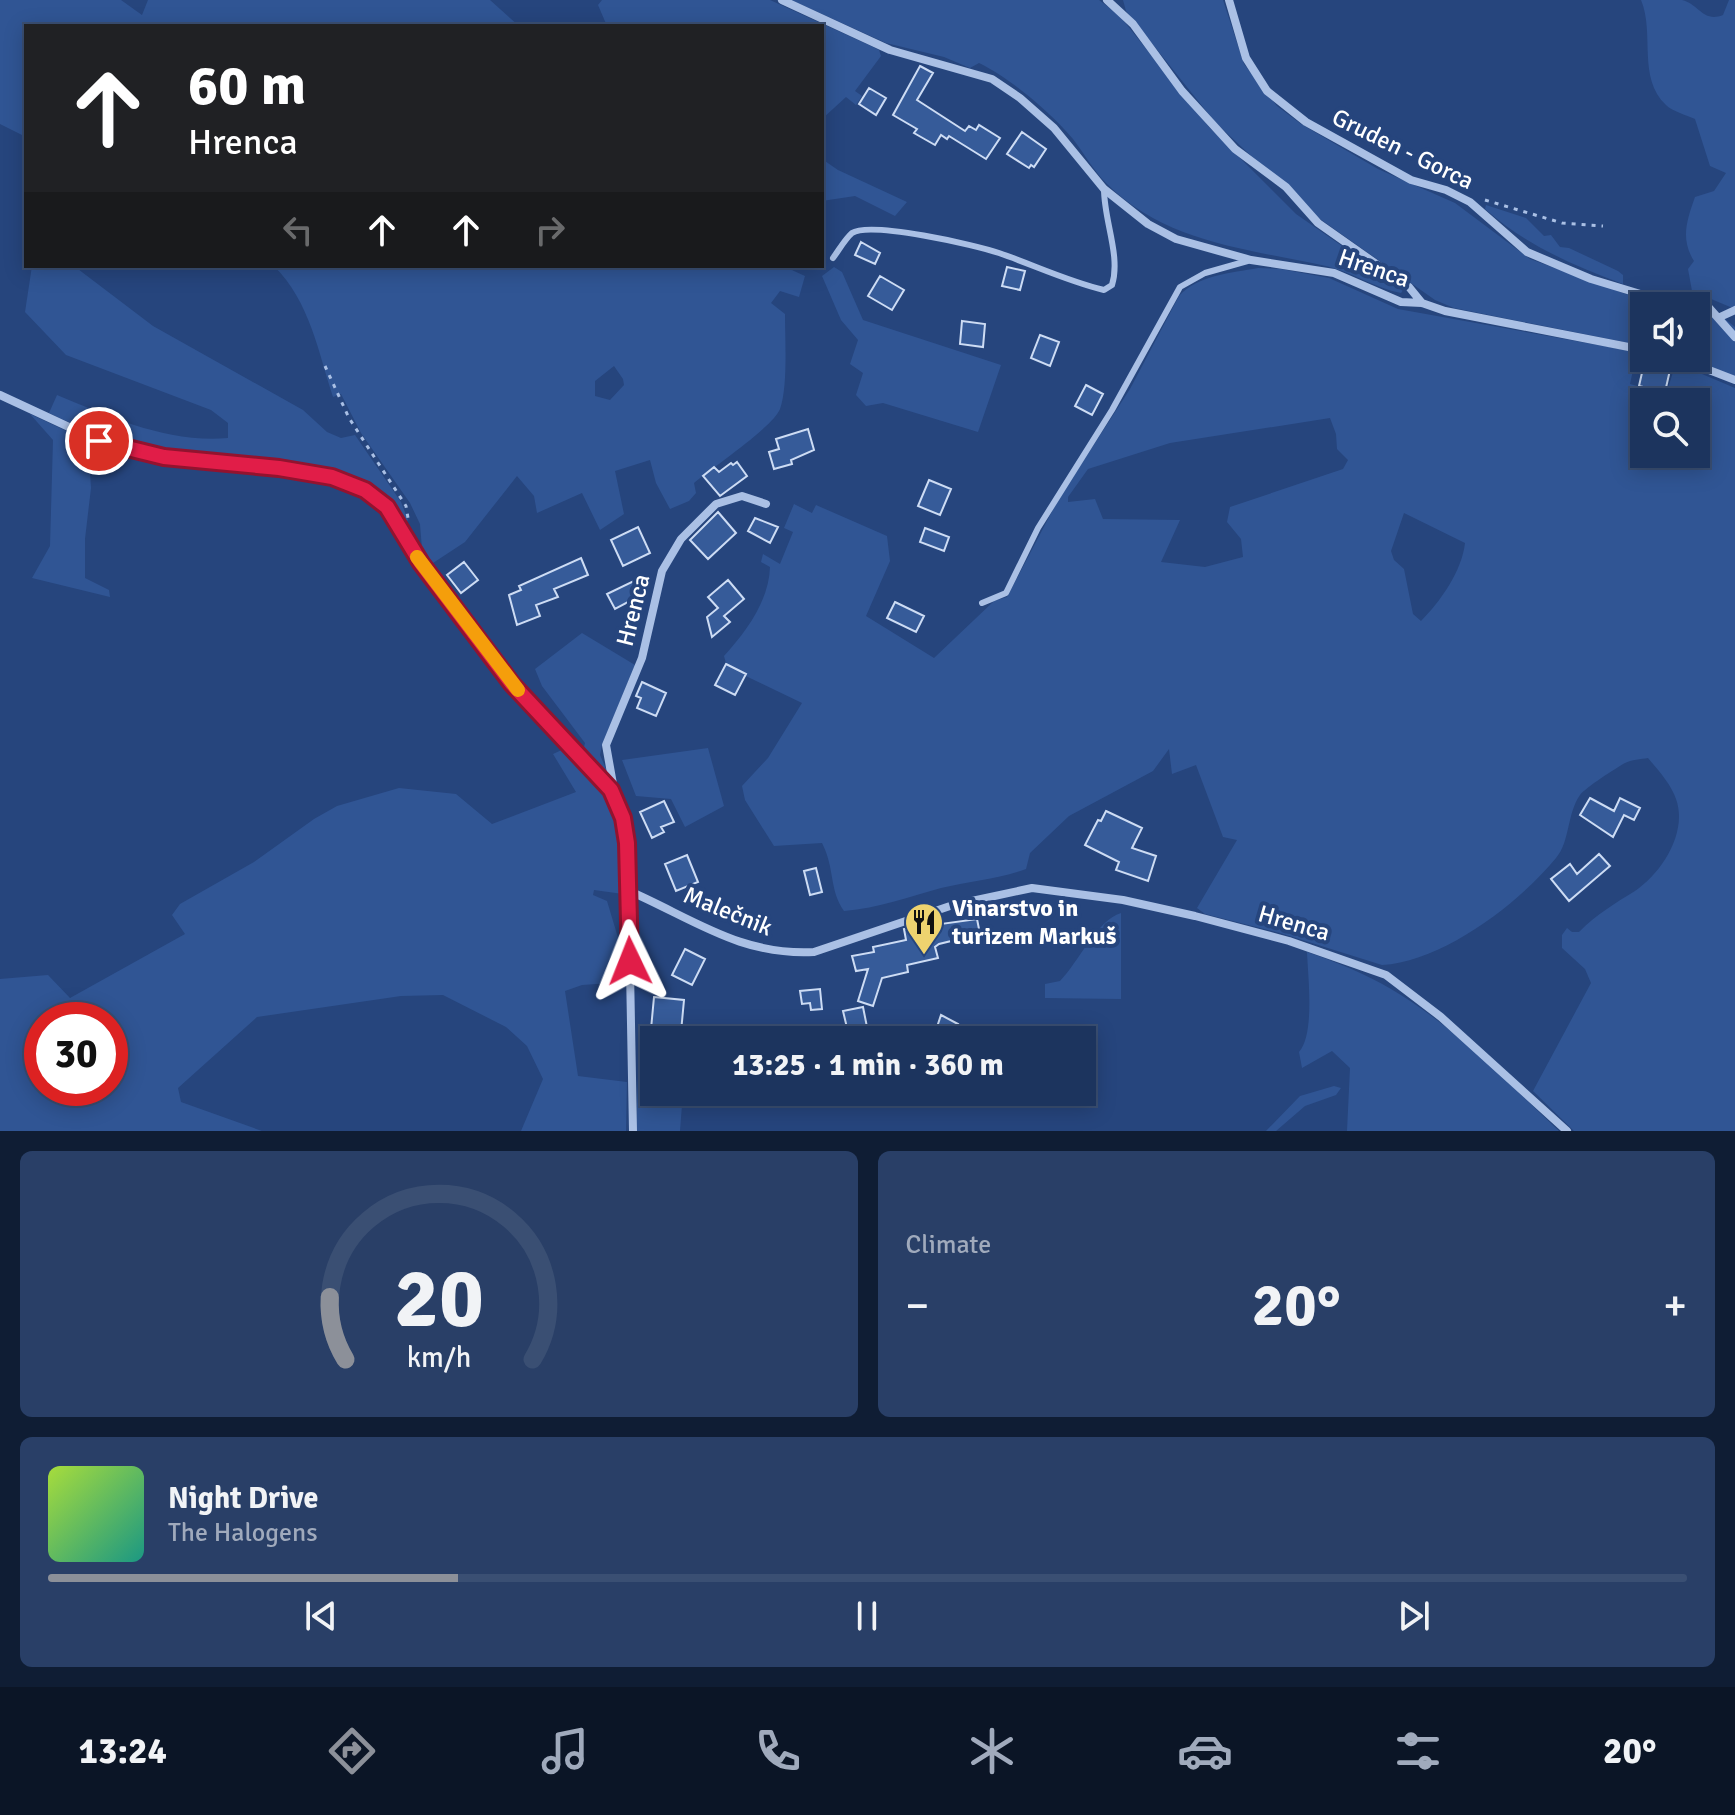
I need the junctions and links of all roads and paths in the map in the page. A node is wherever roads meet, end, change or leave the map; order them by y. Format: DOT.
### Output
graph roads {
  1 [pos="782,0"];
  2 [pos="1107,0"];
  3 [pos="1229,0"];
  4 [pos="1104,189"];
  5 [pos="1470,202"];
  6 [pos="1603,226"];
  7 [pos="833,258"];
  8 [pos="1251,260"];
  9 [pos="1422,303"];
  10 [pos="1735,310"];
  11 [pos="1720,317"];
  12 [pos="1735,337"];
  13 [pos="1630,347"];
  14 [pos="325,366"];
  15 [pos="1710,370"];
  16 [pos="1735,380"];
  17 [pos="0,395"];
  18 [pos="766,504"];
  19 [pos="406,537"];
  20 [pos="982,603"];
  21 [pos="611,790"];
  22 [pos="627,890"];
  23 [pos="953,905"];
  24 [pos="633,1131"];
  25 [pos="1567,1131"];
  1 -- 4 [label="street, Hrenca"];
  2 -- 9 [label="street"];
  3 -- 5 [label="street, Gruden - Gorca"];
  4 -- 7 [label="lane"];
  4 -- 8 [label="street, Hrenca"];
  5 -- 6 [label="path"];
  5 -- 11 [label="street, Gruden - Gorca"];
  8 -- 9 [label="street, Hrenca"];
  8 -- 20 [label="lane"];
  9 -- 13 [label="street, Hrenca"];
  10 -- 11 [label="street"];
  11 -- 12 [label="street, Gruden - Gorca"];
  14 -- 19 [label="path"];
  15 -- 16 [label="street"];
  17 -- 19 [label="street, Hrenca"];
  18 -- 21 [label="street, Hrenca"];
  19 -- 21 [label="street, Hrenca"];
  21 -- 22 [label="street, Hrenca"];
  22 -- 23 [label="street, Malečnik"];
  22 -- 24 [label="street"];
  23 -- 25 [label="street, Hrenca"];
}
